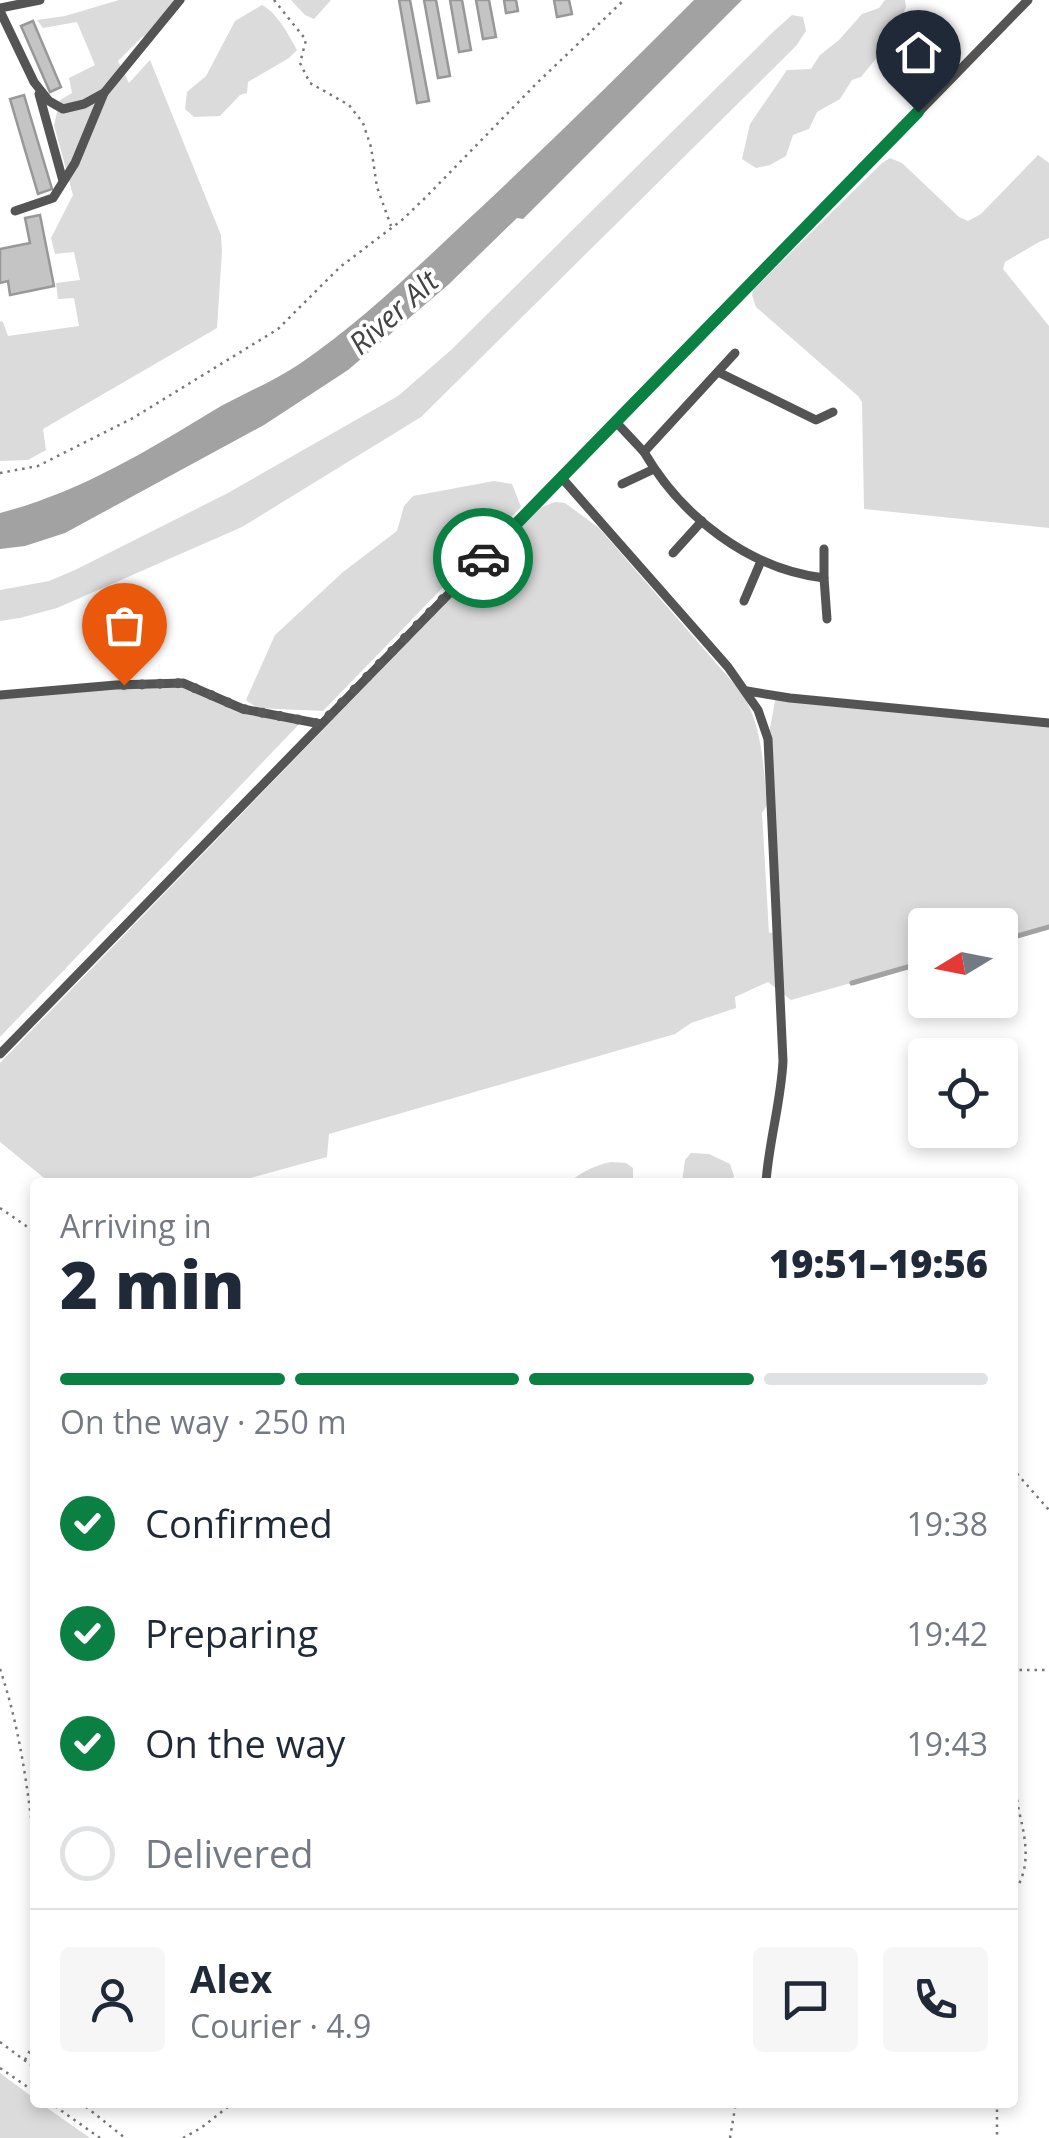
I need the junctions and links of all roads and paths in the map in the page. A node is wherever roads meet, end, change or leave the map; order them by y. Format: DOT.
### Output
graph roads {
  1 [pos="40,0"];
  2 [pos="180,0"];
  3 [pos="274,0"];
  4 [pos="624,0"];
  5 [pos="1028,0"];
  6 [pos="0,10"];
  7 [pos="37,86"];
  8 [pos="104,93"];
  9 [pos="64,181"];
  10 [pos="15,211"];
  11 [pos="392,228"];
  12 [pos="735,354"];
  13 [pos="718,372"];
  14 [pos="832,412"];
  15 [pos="615,422"];
  16 [pos="644,452"];
  17 [pos="654,469"];
  18 [pos="0,473"];
  19 [pos="561,478"];
  20 [pos="622,484"];
  21 [pos="702,521"];
  22 [pos="824,549"];
  23 [pos="673,553"];
  24 [pos="761,561"];
  25 [pos="824,578"];
  26 [pos="744,601"];
  27 [pos="826,619"];
  28 [pos="746,691"];
  29 [pos="0,695"];
  30 [pos="1049,722"];
  31 [pos="321,724"];
  32 [pos="0,1054"];
  33 [pos="766,1178"];
  34 [pos="0,1208"];
  35 [pos="30,1229"];
  36 [pos="1018,1475"];
  37 [pos="1049,1510"];
  38 [pos="0,1669"];
  39 [pos="1018,1670"];
  40 [pos="1049,1670"];
  41 [pos="1018,1808"];
  42 [pos="30,1811"];
  43 [pos="1018,1887"];
  44 [pos="0,2042"];
  45 [pos="30,2050"];
  46 [pos="24,2060"];
  47 [pos="30,2064"];
  48 [pos="0,2068"];
  49 [pos="30,2089"];
  50 [pos="58,2108"];
  51 [pos="88,2108"];
  52 [pos="226,2108"];
  53 [pos="735,2108"];
  54 [pos="997,2108"];
  55 [pos="100,2138"];
  56 [pos="126,2138"];
  57 [pos="182,2138"];
  58 [pos="730,2138"];
  59 [pos="998,2138"];
  1 -- 6 [label="lane"];
  2 -- 8 [label="lane"];
  3 -- 11 [label="path"];
  4 -- 11 [label="path"];
  5 -- 15 [label="lane"];
  6 -- 7 [label="lane"];
  7 -- 8 [label="lane"];
  7 -- 9 [label="lane"];
  8 -- 9 [label="lane"];
  9 -- 10 [label="lane"];
  11 -- 18 [label="path"];
  12 -- 13 [label="lane"];
  13 -- 14 [label="lane"];
  13 -- 16 [label="lane"];
  15 -- 16 [label="lane"];
  15 -- 19 [label="lane"];
  16 -- 17 [label="lane"];
  17 -- 20 [label="lane"];
  17 -- 21 [label="lane"];
  19 -- 28 [label="lane"];
  19 -- 31 [label="lane"];
  21 -- 23 [label="lane"];
  21 -- 24 [label="lane"];
  22 -- 25 [label="lane"];
  24 -- 25 [label="lane"];
  24 -- 26 [label="lane"];
  25 -- 27 [label="lane"];
  28 -- 30 [label="lane"];
  28 -- 33 [label="lane"];
  29 -- 31 [label="lane"];
  31 -- 32 [label="lane"];
  34 -- 35 [label="path"];
  36 -- 37 [label="path"];
  38 -- 42 [label="path"];
  39 -- 40 [label="path"];
  41 -- 43 [label="path"];
  44 -- 46 [label="path"];
  45 -- 46 [label="path"];
  46 -- 47 [label="path"];
  48 -- 49 [label="path"];
  50 -- 55 [label="path"];
  51 -- 56 [label="path"];
  52 -- 57 [label="path"];
  53 -- 58 [label="path"];
  54 -- 59 [label="path"];
}
